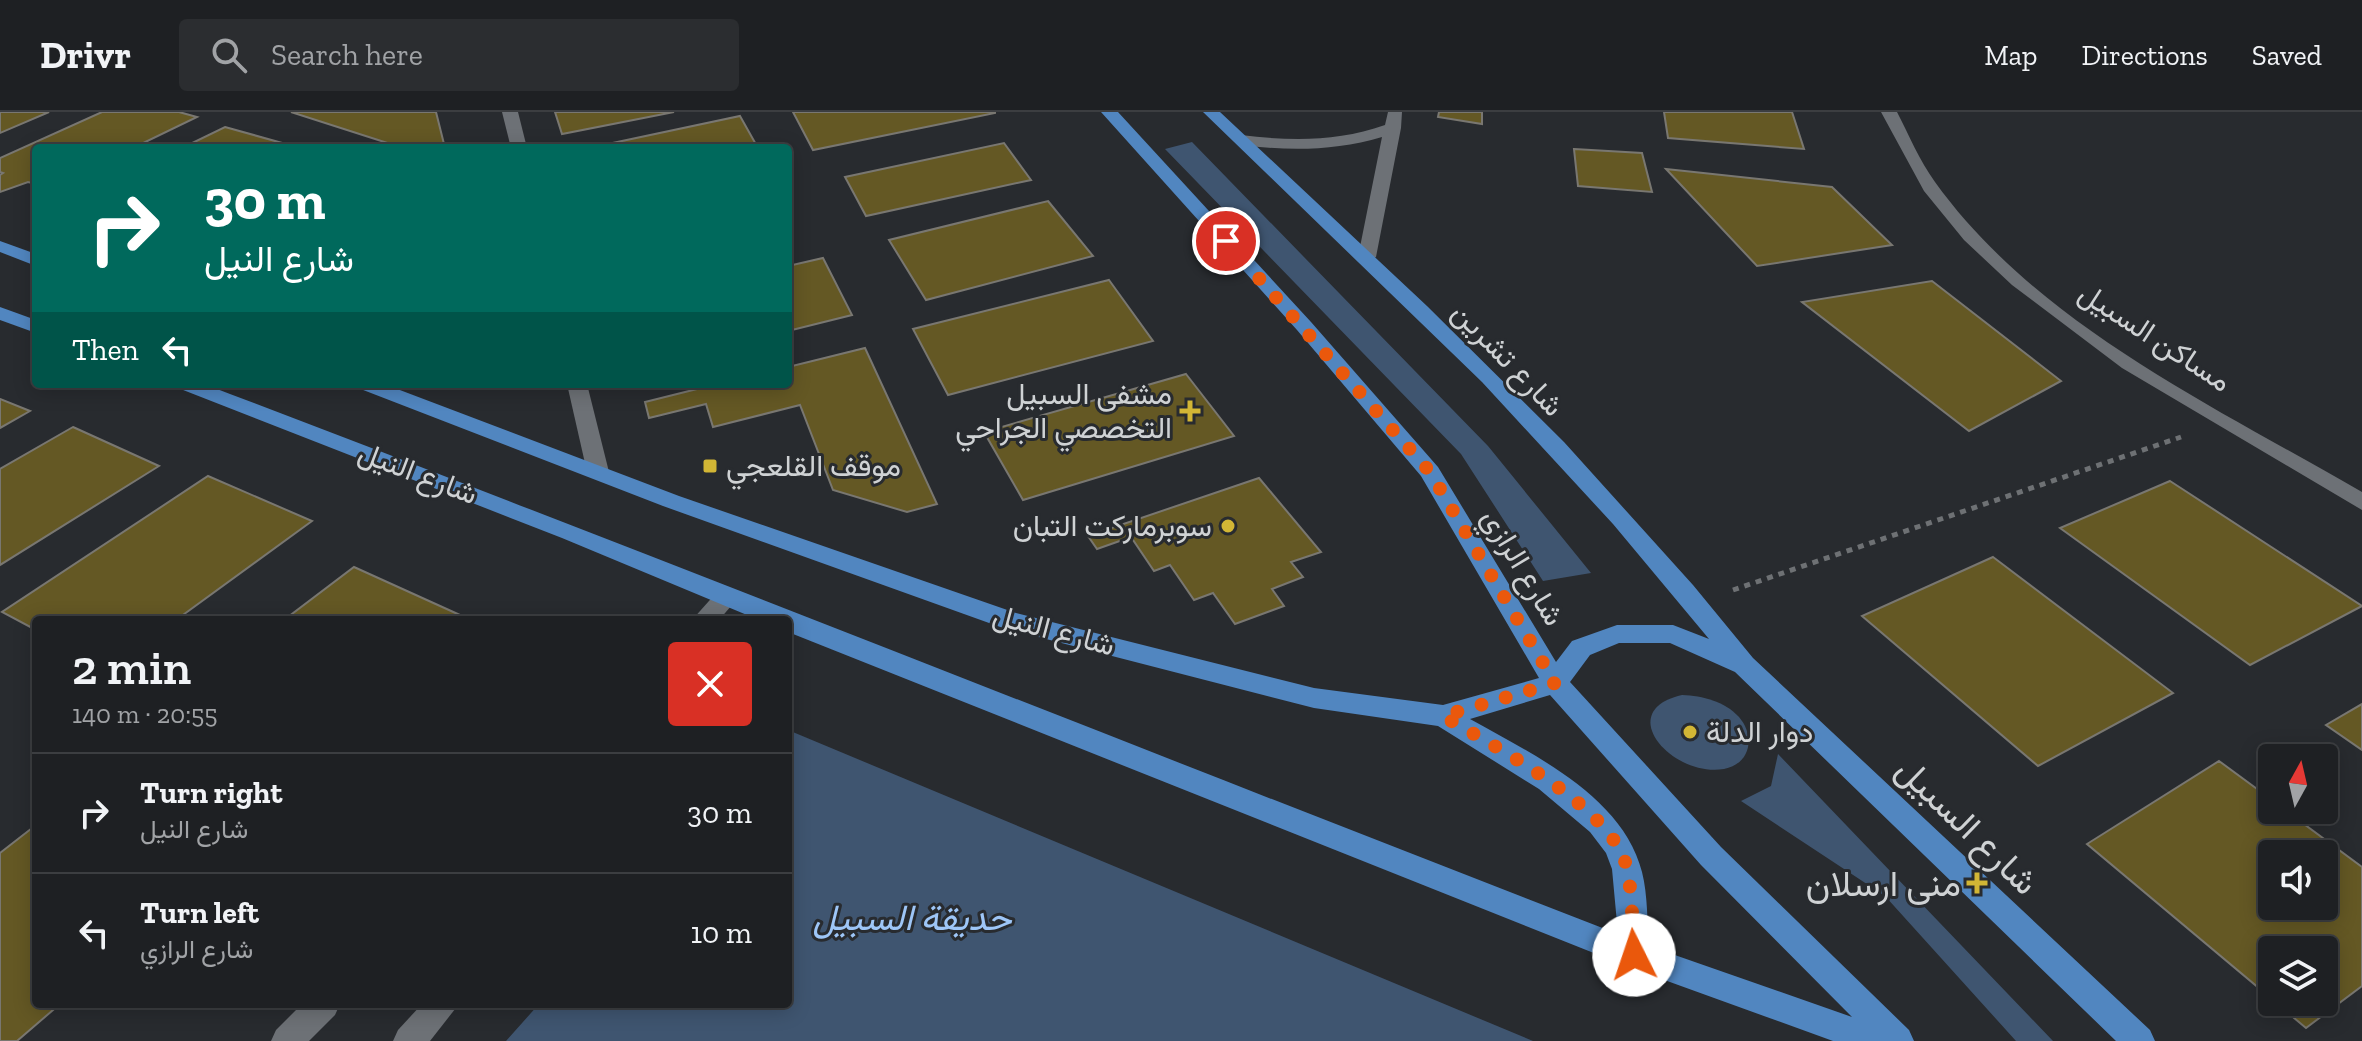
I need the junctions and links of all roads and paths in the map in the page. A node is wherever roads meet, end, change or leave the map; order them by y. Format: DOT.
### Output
graph roads {
  1 [pos="510,112"];
  2 [pos="1109,112"];
  3 [pos="1211,112"];
  4 [pos="1889,112"];
  5 [pos="1394,120"];
  6 [pos="1241,140"];
  7 [pos="518,144"];
  8 [pos="0,246"];
  9 [pos="1367,257"];
  10 [pos="32,258"];
  11 [pos="0,313"];
  12 [pos="32,325"];
  13 [pos="195,388"];
  14 [pos="376,388"];
  15 [pos="578,388"];
  16 [pos="2228,421"];
  17 [pos="598,472"];
  18 [pos="2362,502"];
  19 [pos="726,598"];
  20 [pos="1696,602"];
  21 [pos="708,616"];
  22 [pos="771,616"];
  23 [pos="792,625"];
  24 [pos="1744,665"];
  25 [pos="1555,683"];
  26 [pos="1443,716"];
  27 [pos="1634,955"];
  28 [pos="320,1008"];
  29 [pos="439,1008"];
  30 [pos="287,1041"];
  31 [pos="409,1041"];
  32 [pos="1876,1041"];
  33 [pos="1898,1041"];
  34 [pos="2139,1041"];
  1 -- 7 [label="street"];
  2 -- 25 [label="main road, شارع الرازي"];
  3 -- 6 [label="main road, شارع تشرين"];
  4 -- 16 [label="street, مساكن السبيل"];
  5 -- 6 [label="street"];
  5 -- 9 [label="street"];
  6 -- 9 [label="main road, شارع تشرين"];
  8 -- 10 [label="main road"];
  9 -- 20 [label="main road, شارع تشرين"];
  11 -- 12 [label="main road"];
  13 -- 19 [label="main road, شارع النيل"];
  14 -- 17 [label="main road, شارع النيل"];
  15 -- 17 [label="street"];
  16 -- 18 [label="street, مساكن السبيل"];
  16 -- 20 [label="path"];
  17 -- 26 [label="main road, شارع النيل"];
  19 -- 21 [label="street"];
  19 -- 22 [label="main road, شارع النيل"];
  20 -- 24 [label="main road, شارع تشرين"];
  23 -- 27 [label="main road, شارع النيل"];
  24 -- 25 [label="main road"];
  24 -- 34 [label="main road, شارع السبيل"];
  25 -- 26 [label="main road, شارع النيل"];
  25 -- 33 [label="main road, شارع الرازي"];
  26 -- 27 [label="main road"];
  27 -- 32 [label="main road, شارع النيل"];
  28 -- 30 [label="street"];
  29 -- 31 [label="street"];
}
